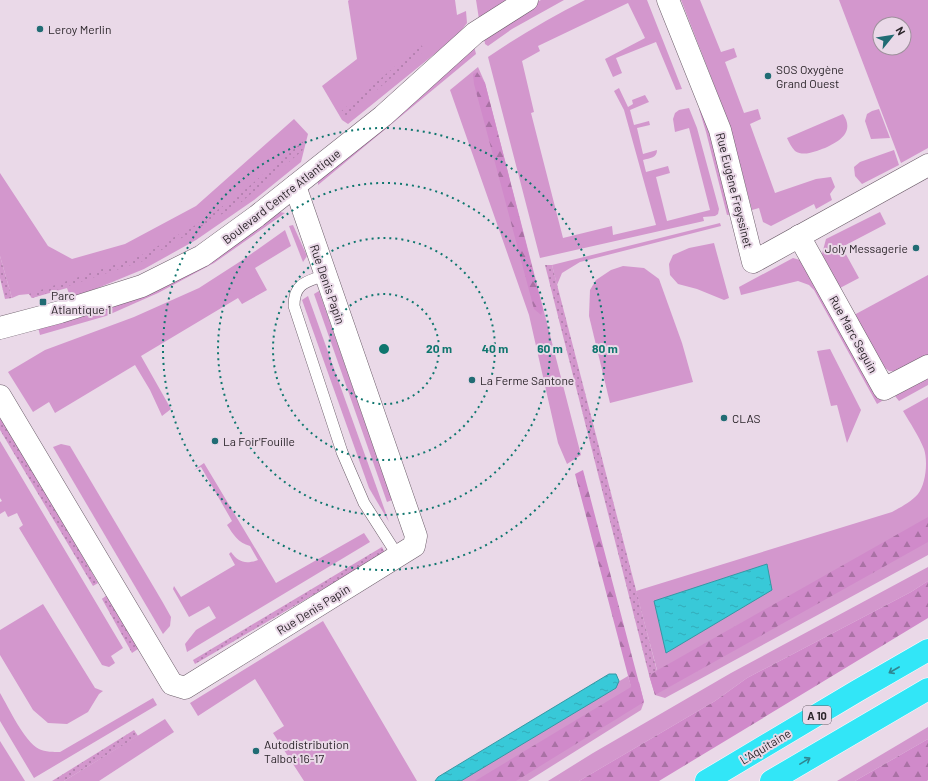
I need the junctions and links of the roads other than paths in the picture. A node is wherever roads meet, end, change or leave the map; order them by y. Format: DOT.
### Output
graph roads {
  1 [pos="526,0"];
  2 [pos="668,0"];
  3 [pos="928,165"];
  4 [pos="294,186"];
  5 [pos="799,236"];
  6 [pos="325,275"];
  7 [pos="0,328"];
  8 [pos="928,366"];
  9 [pos="0,396"];
  10 [pos="398,556"];
  11 [pos="928,650"];
  12 [pos="928,688"];
  13 [pos="706,781"];
  14 [pos="772,781"];
  1 -- 4 [label="street, Boulevard Centre Atlantique"];
  2 -- 5 [label="street, Rue Eugène Freyssinet"];
  3 -- 5 [label="street, Rue Eugène Freyssinet"];
  4 -- 6 [label="street, Rue Denis Papin"];
  4 -- 7 [label="street, Boulevard Centre Atlantique"];
  5 -- 8 [label="street, Rue Marc Seguin"];
  6 -- 10 [label="street, Rue Denis Papin"];
  6 -- 10 [label="lane"];
  9 -- 10 [label="street, Rue Denis Papin"];
  11 -- 13 [label="highway, L'Aquitaine / A 10, one-way"];
  14 -- 12 [label="highway, one-way"];
}
